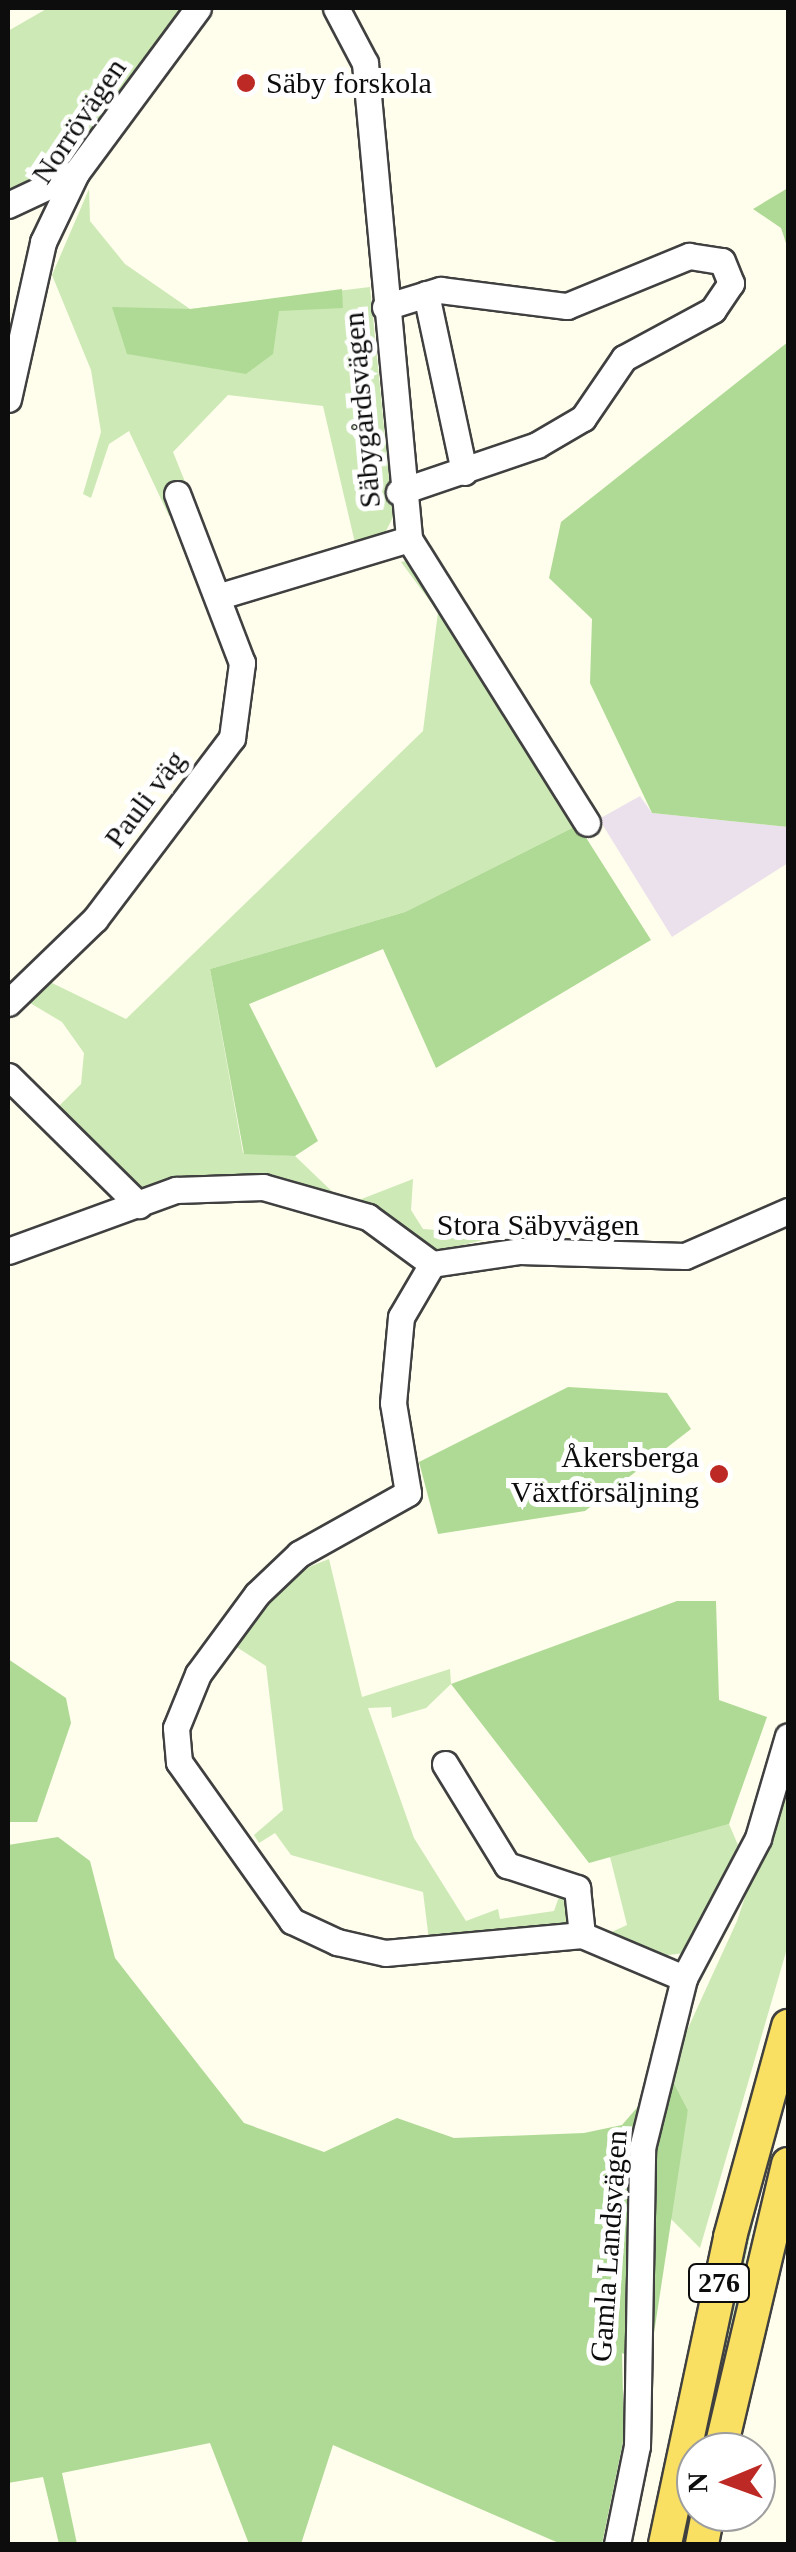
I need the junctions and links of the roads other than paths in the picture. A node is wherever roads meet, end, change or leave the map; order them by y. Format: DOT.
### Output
graph roads {
  1 [pos="198,8"];
  2 [pos="336,8"];
  3 [pos="76,173"];
  4 [pos="8,205"];
  5 [pos="426,294"];
  6 [pos="385,306"];
  7 [pos="8,398"];
  8 [pos="464,472"];
  9 [pos="399,492"];
  10 [pos="177,494"];
  11 [pos="409,539"];
  12 [pos="220,596"];
  13 [pos="588,824"];
  14 [pos="8,1003"];
  15 [pos="8,1076"];
  16 [pos="138,1204"];
  17 [pos="788,1211"];
  18 [pos="8,1251"];
  19 [pos="432,1264"];
  20 [pos="788,1736"];
  21 [pos="445,1764"];
  22 [pos="582,1935"];
  23 [pos="684,1978"];
  24 [pos="788,2026"];
  25 [pos="788,2164"];
  26 [pos="725,2432"];
  27 [pos="616,2544"];
  28 [pos="665,2544"];
  1 -- 3 [label="street, Norrövägen"];
  2 -- 6 [label="street, Säbygårdsvägen"];
  3 -- 4 [label="street"];
  3 -- 7 [label="street, Norrövägen"];
  5 -- 6 [label="street"];
  5 -- 8 [label="street"];
  5 -- 8 [label="street"];
  6 -- 9 [label="street, Säbygårdsvägen"];
  8 -- 9 [label="street"];
  9 -- 11 [label="street, Säbygårdsvägen"];
  10 -- 12 [label="street, Pauli väg"];
  11 -- 12 [label="street"];
  11 -- 13 [label="street, Säbygårdsvägen"];
  12 -- 14 [label="street, Pauli väg"];
  15 -- 16 [label="street"];
  16 -- 18 [label="street, Stora Säbyvägen"];
  16 -- 19 [label="street, Stora Säbyvägen"];
  17 -- 19 [label="street, Stora Säbyvägen"];
  19 -- 22 [label="street"];
  20 -- 23 [label="street, Gamla Landsvägen"];
  21 -- 22 [label="street"];
  22 -- 23 [label="street"];
  23 -- 27 [label="street, Gamla Landsvägen"];
  24 -- 28 [label="main road, 276"];
  25 -- 26 [label="main road, 276"];
}
